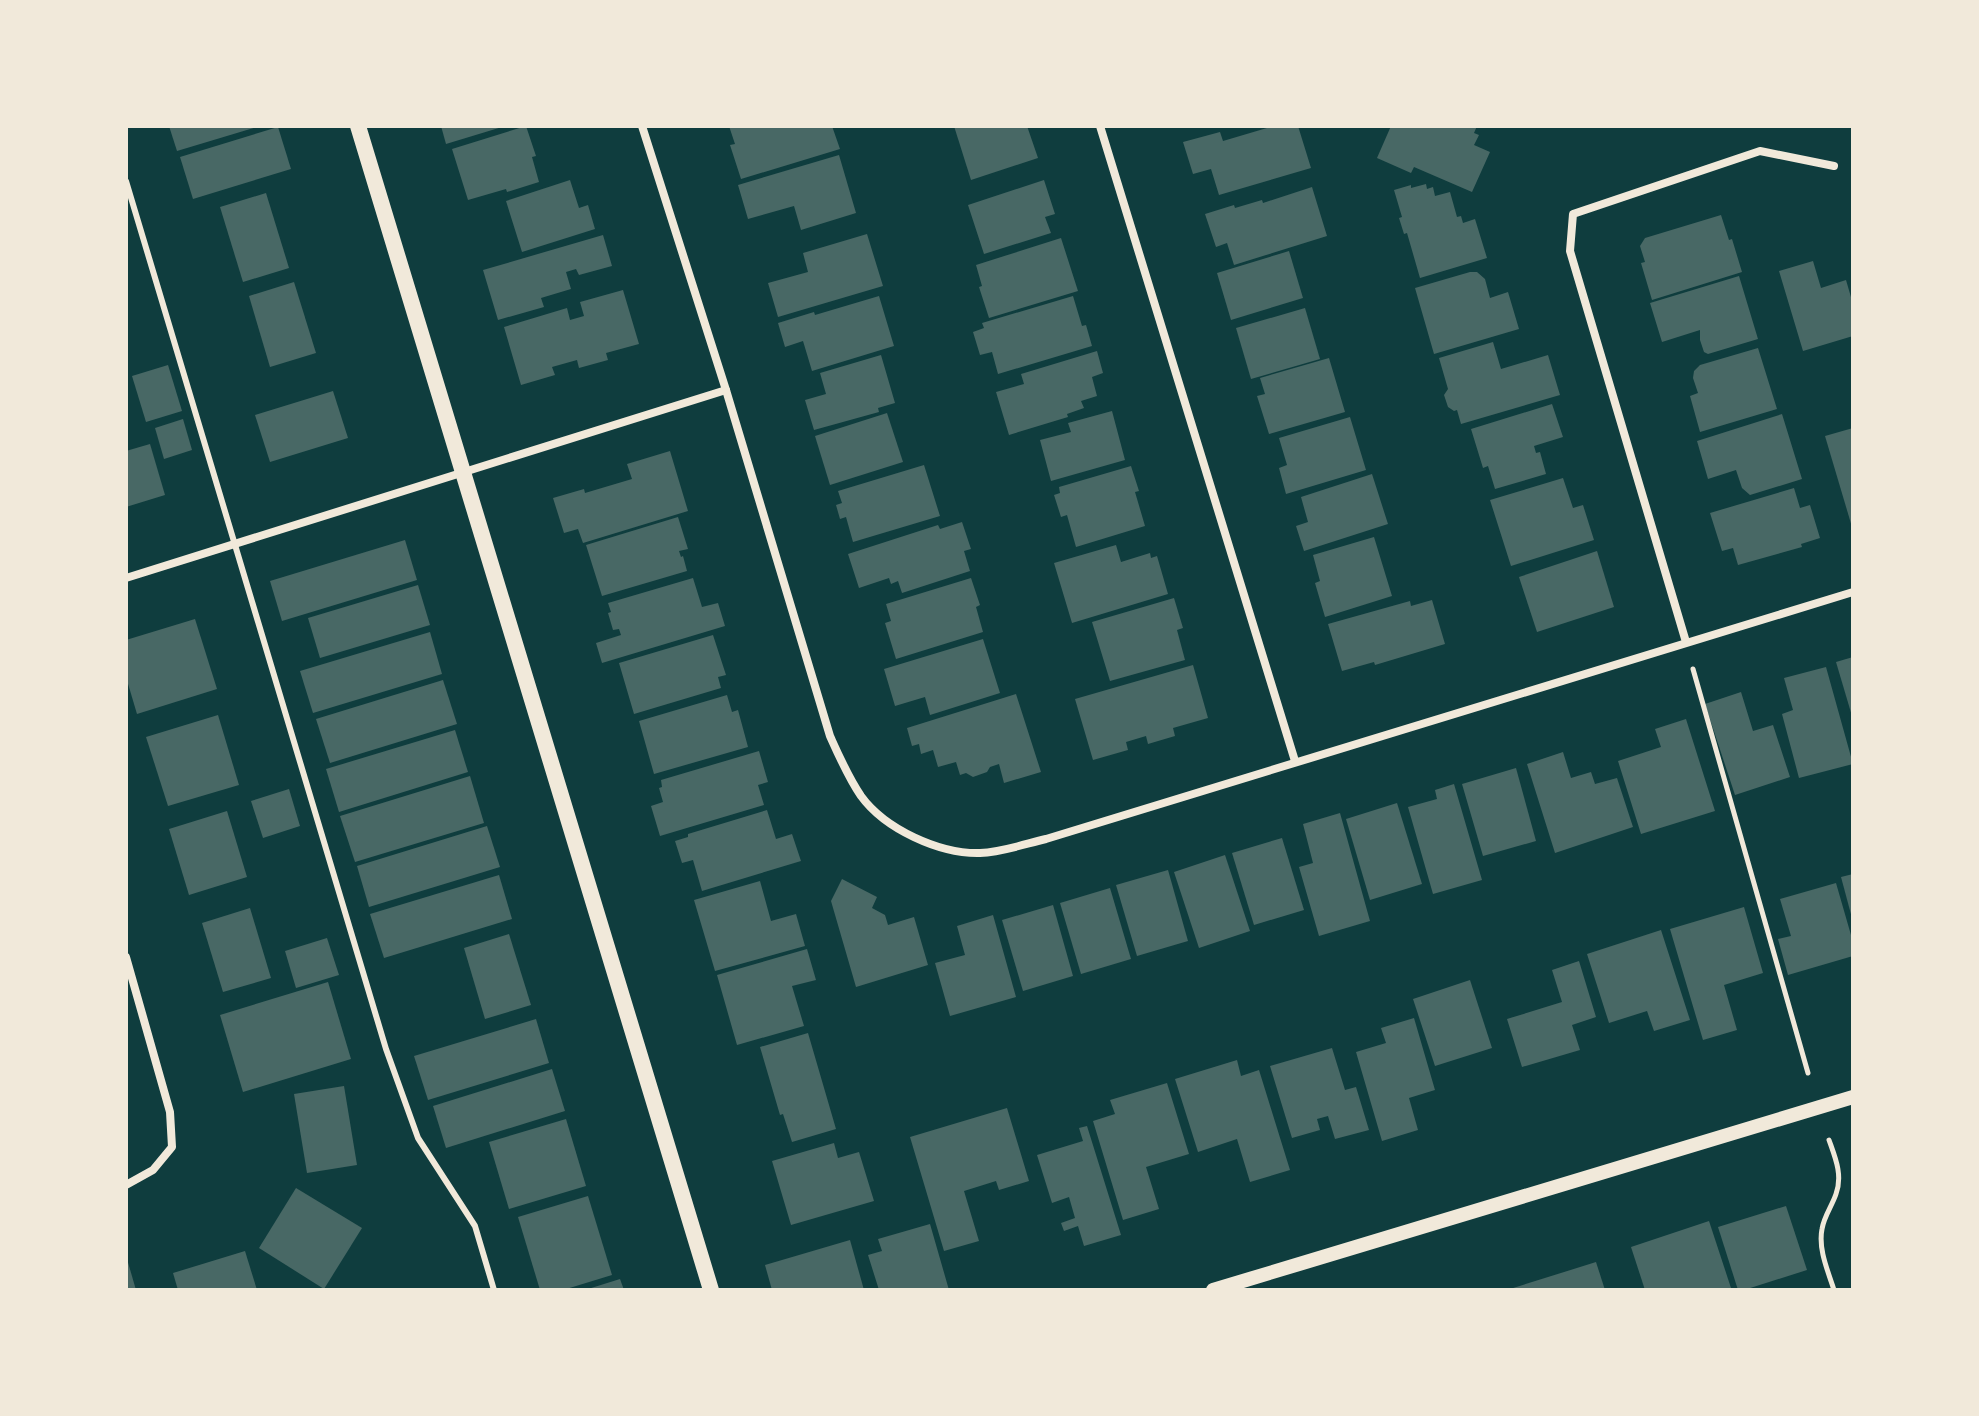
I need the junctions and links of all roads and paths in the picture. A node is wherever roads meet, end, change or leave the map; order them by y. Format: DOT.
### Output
graph roads {
  1 [pos="358,126"];
  2 [pos="642,126"];
  3 [pos="1100,126"];
  4 [pos="1834,166"];
  5 [pos="126,181"];
  6 [pos="726,390"];
  7 [pos="463,474"];
  8 [pos="235,545"];
  9 [pos="126,578"];
  10 [pos="1853,592"];
  11 [pos="1686,642"];
  12 [pos="1693,669"];
  13 [pos="1295,761"];
  14 [pos="126,957"];
  15 [pos="1808,1073"];
  16 [pos="1853,1097"];
  17 [pos="1829,1140"];
  18 [pos="126,1185"];
  19 [pos="494,1290"];
  20 [pos="711,1290"];
  21 [pos="1213,1290"];
  22 [pos="1834,1290"];
  1 -- 7 [label="main road"];
  2 -- 6 [label="street"];
  3 -- 13 [label="street"];
  4 -- 11 [label="street"];
  5 -- 8 [label="lane"];
  6 -- 7 [label="street"];
  6 -- 13 [label="street"];
  7 -- 8 [label="street"];
  7 -- 20 [label="main road"];
  8 -- 9 [label="street"];
  8 -- 19 [label="lane"];
  10 -- 11 [label="street"];
  11 -- 13 [label="street"];
  12 -- 15 [label="path"];
  14 -- 18 [label="street"];
  16 -- 21 [label="street"];
  17 -- 22 [label="path"];
}
